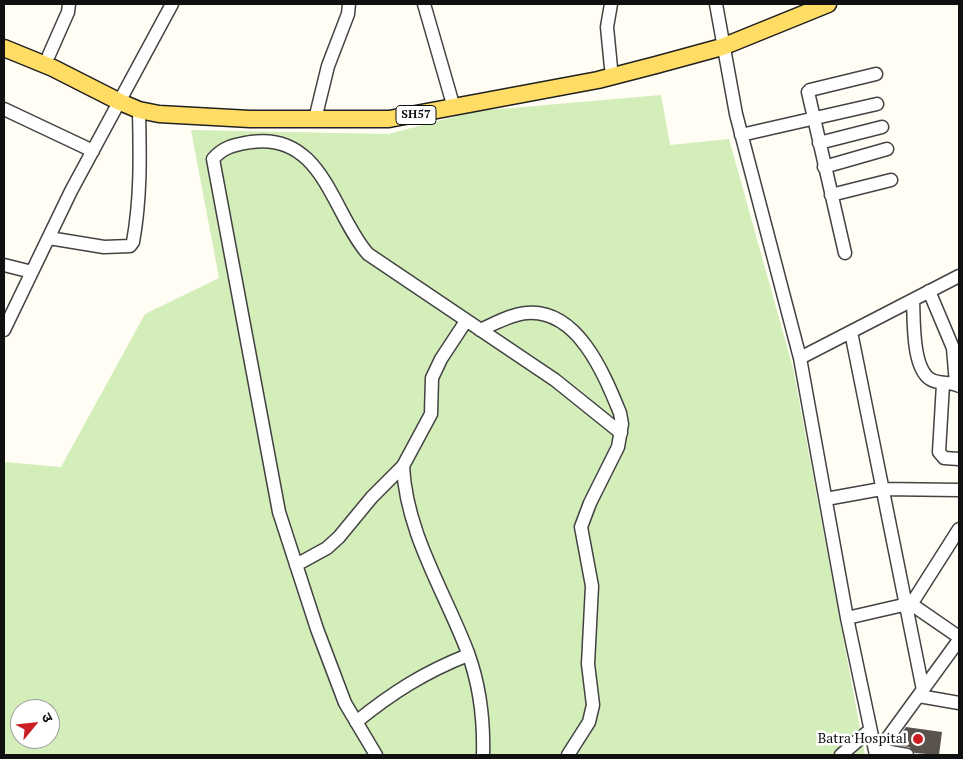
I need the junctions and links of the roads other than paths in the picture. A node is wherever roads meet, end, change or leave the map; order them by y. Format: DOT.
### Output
graph roads {
  1 [pos="68,4"];
  2 [pos="172,4"];
  3 [pos="350,4"];
  4 [pos="424,4"];
  5 [pos="611,4"];
  6 [pos="716,4"];
  7 [pos="804,4"];
  8 [pos="828,4"];
  9 [pos="4,37"];
  10 [pos="722,42"];
  11 [pos="4,48"];
  12 [pos="49,55"];
  13 [pos="610,68"];
  14 [pos="876,74"];
  15 [pos="122,98"];
  16 [pos="452,101"];
  17 [pos="877,104"];
  18 [pos="4,109"];
  19 [pos="139,110"];
  20 [pos="317,111"];
  21 [pos="813,118"];
  22 [pos="882,127"];
  23 [pos="741,135"];
  24 [pos="819,143"];
  25 [pos="887,149"];
  26 [pos="93,151"];
  27 [pos="824,167"];
  28 [pos="891,180"];
  29 [pos="831,195"];
  30 [pos="49,238"];
  31 [pos="845,253"];
  32 [pos="4,264"];
  33 [pos="32,272"];
  34 [pos="959,276"];
  35 [pos="930,291"];
  36 [pos="913,300"];
  37 [pos="466,321"];
  38 [pos="4,330"];
  39 [pos="480,330"];
  40 [pos="851,332"];
  41 [pos="800,358"];
  42 [pos="953,385"];
  43 [pos="621,433"];
  44 [pos="959,458"];
  45 [pos="402,466"];
  46 [pos="881,489"];
  47 [pos="959,490"];
  48 [pos="826,499"];
  49 [pos="959,529"];
  50 [pos="296,565"];
  51 [pos="908,605"];
  52 [pos="847,618"];
  53 [pos="959,638"];
  54 [pos="468,655"];
  55 [pos="921,693"];
  56 [pos="959,703"];
  57 [pos="356,722"];
  58 [pos="870,730"];
  59 [pos="877,753"];
  60 [pos="376,755"];
  61 [pos="483,755"];
  62 [pos="568,755"];
  63 [pos="841,755"];
  64 [pos="907,755"];
  1 -- 12 [label="street"];
  2 -- 15 [label="street"];
  3 -- 20 [label="street"];
  4 -- 16 [label="street"];
  5 -- 13 [label="street"];
  6 -- 10 [label="street"];
  7 -- 10 [label="main road, SH57"];
  8 -- 10 [label="main road, SH57"];
  9 -- 12 [label="main road, SH57"];
  10 -- 13 [label="main road, SH57"];
  10 -- 19 [label="main road, SH57"];
  10 -- 23 [label="street"];
  11 -- 15 [label="main road, SH57"];
  12 -- 15 [label="main road, SH57"];
  13 -- 16 [label="main road, SH57"];
  14 -- 21 [label="street"];
  15 -- 19 [label="main road, SH57"];
  15 -- 20 [label="main road, SH57"];
  15 -- 26 [label="street"];
  16 -- 20 [label="main road, SH57"];
  17 -- 21 [label="street"];
  18 -- 26 [label="street"];
  19 -- 30 [label="street"];
  21 -- 23 [label="street"];
  21 -- 24 [label="street"];
  22 -- 24 [label="street"];
  23 -- 41 [label="street"];
  24 -- 27 [label="street"];
  25 -- 27 [label="street"];
  26 -- 30 [label="street"];
  27 -- 29 [label="street"];
  28 -- 29 [label="street"];
  29 -- 31 [label="street"];
  30 -- 33 [label="street"];
  32 -- 33 [label="street"];
  33 -- 38 [label="street"];
  34 -- 35 [label="street"];
  35 -- 36 [label="street"];
  35 -- 42 [label="street"];
  36 -- 40 [label="street"];
  36 -- 42 [label="street"];
  37 -- 39 [label="street"];
  37 -- 45 [label="street"];
  37 -- 50 [label="street"];
  39 -- 43 [label="street"];
  39 -- 43 [label="street"];
  40 -- 41 [label="street"];
  40 -- 46 [label="street"];
  41 -- 48 [label="street"];
  42 -- 44 [label="street"];
  43 -- 62 [label="street"];
  45 -- 50 [label="street"];
  45 -- 54 [label="street"];
  46 -- 47 [label="street"];
  46 -- 48 [label="street"];
  46 -- 51 [label="street"];
  48 -- 52 [label="street"];
  49 -- 51 [label="street"];
  50 -- 57 [label="street"];
  51 -- 52 [label="street"];
  51 -- 53 [label="street"];
  51 -- 55 [label="street"];
  52 -- 58 [label="street"];
  53 -- 55 [label="street"];
  54 -- 57 [label="street"];
  54 -- 61 [label="street"];
  55 -- 56 [label="street"];
  55 -- 59 [label="street"];
  57 -- 60 [label="street"];
  58 -- 59 [label="street"];
  58 -- 63 [label="street"];
  59 -- 64 [label="street"];
}
